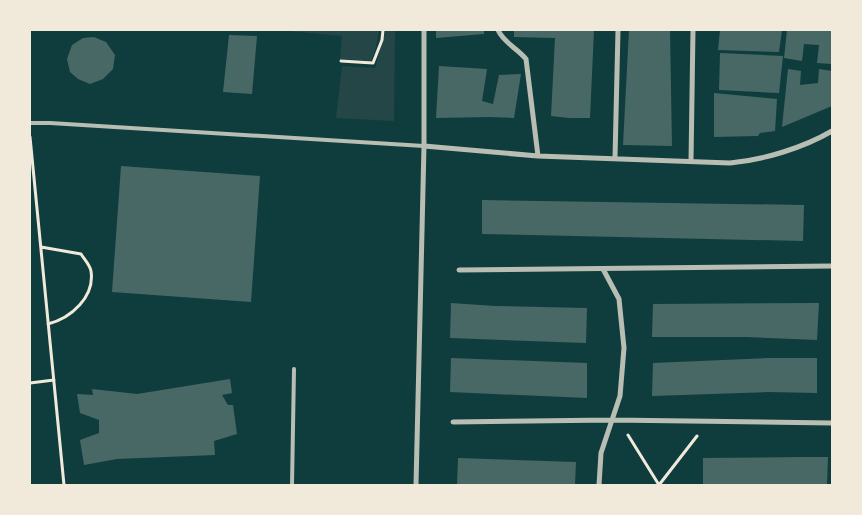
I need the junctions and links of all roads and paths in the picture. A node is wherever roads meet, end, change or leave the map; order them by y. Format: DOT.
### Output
graph roads {
  1 [pos="382,30"];
  2 [pos="424,30"];
  3 [pos="498,30"];
  4 [pos="618,30"];
  5 [pos="693,30"];
  6 [pos="341,61"];
  7 [pos="30,123"];
  8 [pos="832,131"];
  9 [pos="30,137"];
  10 [pos="424,146"];
  11 [pos="538,156"];
  12 [pos="615,158"];
  13 [pos="691,161"];
  14 [pos="41,247"];
  15 [pos="832,266"];
  16 [pos="603,269"];
  17 [pos="459,270"];
  18 [pos="48,324"];
  19 [pos="294,369"];
  20 [pos="54,380"];
  21 [pos="30,383"];
  22 [pos="612,420"];
  23 [pos="619,421"];
  24 [pos="453,422"];
  25 [pos="708,422"];
  26 [pos="832,423"];
  27 [pos="64,485"];
  28 [pos="292,485"];
  29 [pos="416,485"];
  30 [pos="599,485"];
  31 [pos="659,485"];
  1 -- 6 [label="path"];
  2 -- 10 [label="street"];
  3 -- 11 [label="street"];
  4 -- 12 [label="street"];
  5 -- 13 [label="street"];
  7 -- 10 [label="lane"];
  8 -- 13 [label="street"];
  9 -- 14 [label="path"];
  10 -- 11 [label="street"];
  10 -- 29 [label="street"];
  11 -- 12 [label="street"];
  12 -- 13 [label="street"];
  14 -- 18 [label="path"];
  14 -- 18 [label="path"];
  15 -- 16 [label="street"];
  16 -- 17 [label="street"];
  16 -- 22 [label="street"];
  18 -- 20 [label="path"];
  19 -- 28 [label="lane"];
  20 -- 21 [label="path"];
  20 -- 27 [label="path"];
  22 -- 23 [label="street"];
  22 -- 24 [label="street"];
  22 -- 30 [label="street"];
  23 -- 25 [label="street"];
  23 -- 31 [label="path"];
  25 -- 26 [label="street"];
  25 -- 31 [label="path"];
}
